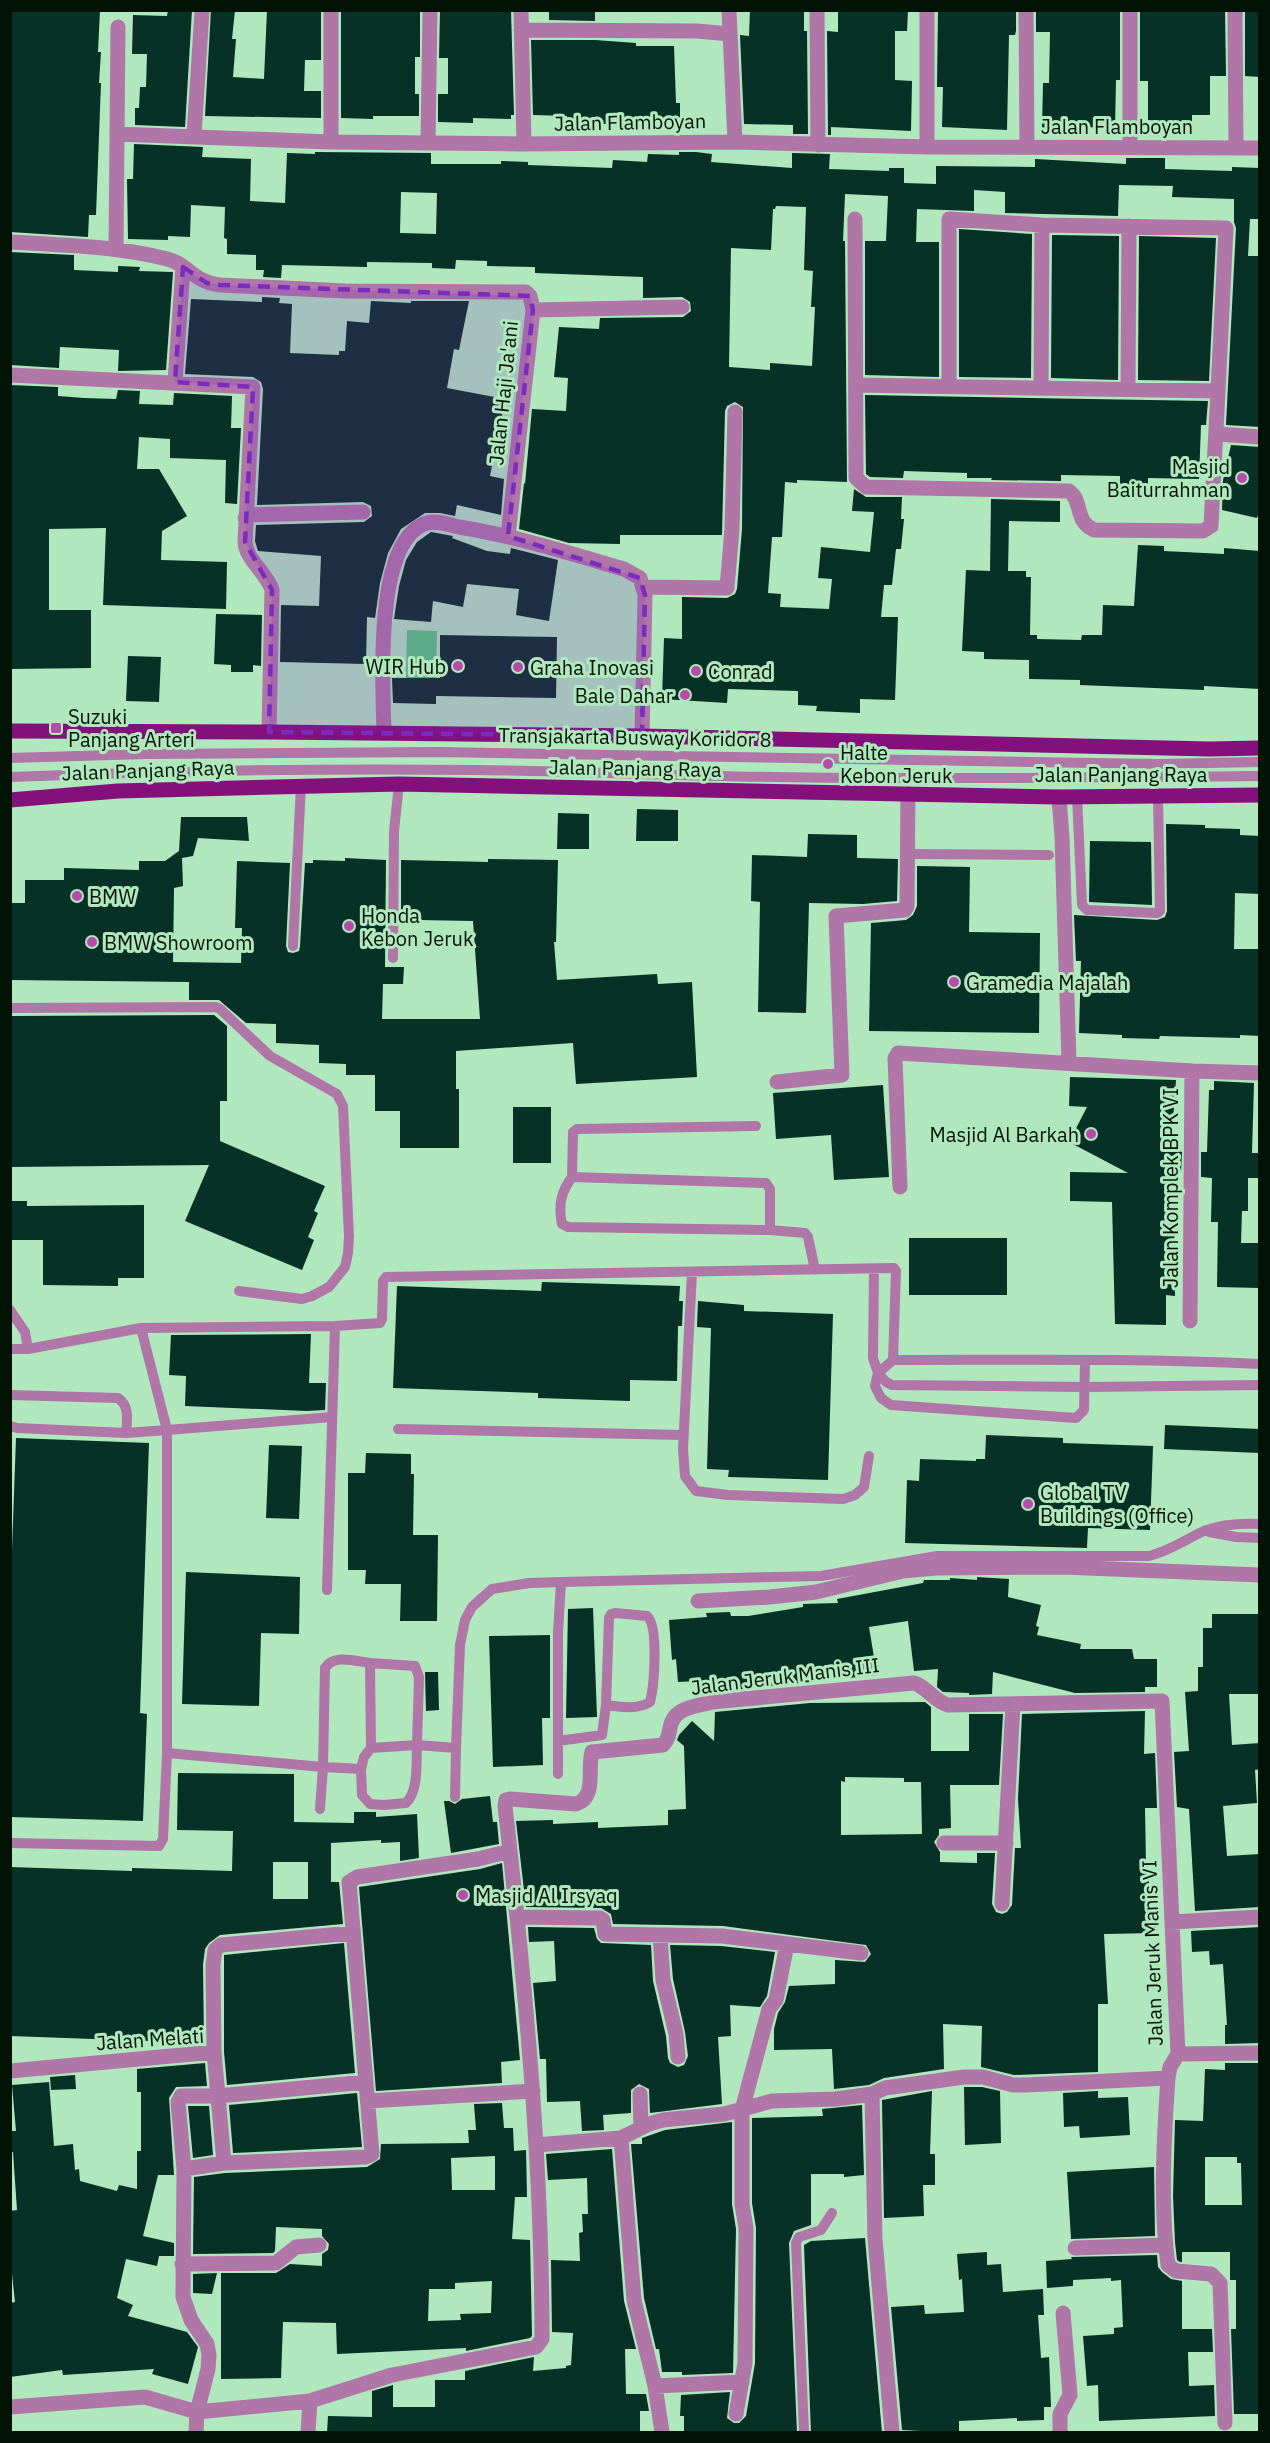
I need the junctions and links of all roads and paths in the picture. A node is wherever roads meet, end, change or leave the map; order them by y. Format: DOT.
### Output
graph roads {
  1 [pos="332,10"];
  2 [pos="430,10"];
  3 [pos="521,10"];
  4 [pos="729,10"];
  5 [pos="818,10"];
  6 [pos="927,10"];
  7 [pos="1026,10"];
  8 [pos="1130,10"];
  9 [pos="1235,10"];
  10 [pos="202,12"];
  11 [pos="118,27"];
  12 [pos="521,30"];
  13 [pos="730,34"];
  14 [pos="117,134"];
  15 [pos="194,135"];
  16 [pos="331,142"];
  17 [pos="735,142"];
  18 [pos="428,143"];
  19 [pos="524,144"];
  20 [pos="818,145"];
  21 [pos="927,147"];
  22 [pos="1027,147"];
  23 [pos="1236,147"];
  24 [pos="1130,148"];
  25 [pos="1260,148"];
  26 [pos="855,219"];
  27 [pos="1042,225"];
  28 [pos="1129,226"];
  29 [pos="10,242"];
  30 [pos="116,249"];
  31 [pos="183,267"];
  32 [pos="682,307"];
  33 [pos="533,310"];
  34 [pos="10,375"];
  35 [pos="175,382"];
  36 [pos="856,385"];
  37 [pos="949,386"];
  38 [pos="1041,387"];
  39 [pos="1128,389"];
  40 [pos="1218,391"];
  41 [pos="735,411"];
  42 [pos="1217,434"];
  43 [pos="1260,437"];
  44 [pos="363,512"];
  45 [pos="245,518"];
  46 [pos="508,536"];
  47 [pos="644,587"];
  48 [pos="10,731"];
  49 [pos="269,732"];
  50 [pos="384,733"];
  51 [pos="642,736"];
  52 [pos="1260,748"];
  53 [pos="10,758"];
  54 [pos="1260,762"];
  55 [pos="1260,776"];
  56 [pos="10,777"];
  57 [pos="399,784"];
  58 [pos="301,785"];
  59 [pos="908,794"];
  60 [pos="1260,795"];
  61 [pos="1059,796"];
  62 [pos="1077,796"];
  63 [pos="1158,796"];
  64 [pos="10,800"];
  65 [pos="907,854"];
  66 [pos="1049,855"];
  67 [pos="293,946"];
  68 [pos="393,958"];
  69 [pos="10,1008"];
  70 [pos="1069,1062"];
  71 [pos="1191,1071"];
  72 [pos="1260,1073"];
  73 [pos="777,1082"];
  74 [pos="756,1126"];
  75 [pos="572,1177"];
  76 [pos="900,1187"];
  77 [pos="770,1230"];
  78 [pos="874,1269"];
  79 [pos="815,1270"];
  80 [pos="692,1272"];
  81 [pos="239,1291"];
  82 [pos="10,1310"];
  83 [pos="1190,1321"];
  84 [pos="334,1326"];
  85 [pos="141,1328"];
  86 [pos="28,1348"];
  87 [pos="10,1349"];
  88 [pos="893,1360"];
  89 [pos="1085,1360"];
  90 [pos="1260,1364"];
  91 [pos="878,1373"];
  92 [pos="1260,1385"];
  93 [pos="1085,1387"];
  94 [pos="10,1395"];
  95 [pos="332,1417"];
  96 [pos="10,1426"];
  97 [pos="398,1429"];
  98 [pos="167,1430"];
  99 [pos="126,1433"];
  100 [pos="683,1435"];
  101 [pos="869,1456"];
  102 [pos="1260,1524"];
  103 [pos="1205,1531"];
  104 [pos="1260,1538"];
  105 [pos="1260,1575"];
  106 [pos="561,1582"];
  107 [pos="327,1590"];
  108 [pos="698,1601"];
  109 [pos="370,1663"];
  110 [pos="1013,1704"];
  111 [pos="606,1705"];
  112 [pos="1163,1705"];
  113 [pos="558,1740"];
  114 [pos="417,1745"];
  115 [pos="371,1748"];
  116 [pos="456,1748"];
  117 [pos="167,1753"];
  118 [pos="323,1767"];
  119 [pos="361,1769"];
  120 [pos="558,1774"];
  121 [pos="455,1797"];
  122 [pos="320,1809"];
  123 [pos="10,1843"];
  124 [pos="944,1843"];
  125 [pos="1006,1843"];
  126 [pos="510,1851"];
  127 [pos="1002,1904"];
  128 [pos="518,1917"];
  129 [pos="1260,1917"];
  130 [pos="1172,1922"];
  131 [pos="352,1933"];
  132 [pos="660,1935"];
  133 [pos="788,1944"];
  134 [pos="861,1953"];
  135 [pos="214,2052"];
  136 [pos="1260,2053"];
  137 [pos="1178,2054"];
  138 [pos="678,2057"];
  139 [pos="10,2071"];
  140 [pos="1168,2078"];
  141 [pos="366,2082"];
  142 [pos="532,2091"];
  143 [pos="640,2094"];
  144 [pos="872,2094"];
  145 [pos="218,2096"];
  146 [pos="368,2101"];
  147 [pos="742,2110"];
  148 [pos="641,2128"];
  149 [pos="621,2138"];
  150 [pos="536,2145"];
  151 [pos="225,2163"];
  152 [pos="184,2169"];
  153 [pos="832,2213"];
  154 [pos="319,2244"];
  155 [pos="1165,2245"];
  156 [pos="1075,2248"];
  157 [pos="182,2264"];
  158 [pos="1063,2313"];
  159 [pos="741,2382"];
  160 [pos="655,2386"];
  161 [pos="310,2401"];
  162 [pos="10,2407"];
  163 [pos="197,2412"];
  164 [pos="736,2414"];
  165 [pos="1225,2423"];
  166 [pos="196,2433"];
  167 [pos="308,2433"];
  168 [pos="662,2433"];
  169 [pos="804,2433"];
  170 [pos="892,2433"];
  171 [pos="1060,2433"];
  1 -- 16 [label="street"];
  2 -- 18 [label="street"];
  3 -- 12 [label="street"];
  4 -- 13 [label="street"];
  5 -- 20 [label="street"];
  6 -- 21 [label="street"];
  7 -- 22 [label="street"];
  8 -- 24 [label="street"];
  9 -- 23 [label="street"];
  10 -- 15 [label="street"];
  11 -- 14 [label="street"];
  12 -- 13 [label="street"];
  12 -- 19 [label="street"];
  13 -- 17 [label="street"];
  14 -- 15 [label="street, Jalan Flamboyan"];
  14 -- 30 [label="street"];
  15 -- 16 [label="street, Jalan Flamboyan"];
  16 -- 18 [label="street, Jalan Flamboyan"];
  17 -- 19 [label="street, Jalan Flamboyan"];
  17 -- 20 [label="street, Jalan Flamboyan"];
  18 -- 19 [label="street, Jalan Flamboyan"];
  20 -- 21 [label="street, Jalan Flamboyan"];
  21 -- 22 [label="street, Jalan Flamboyan"];
  22 -- 24 [label="street, Jalan Flamboyan"];
  23 -- 24 [label="street, Jalan Flamboyan"];
  23 -- 25 [label="street, Jalan Flamboyan"];
  26 -- 36 [label="street"];
  27 -- 28 [label="street"];
  27 -- 37 [label="street"];
  27 -- 38 [label="street"];
  28 -- 39 [label="street"];
  28 -- 40 [label="street"];
  29 -- 30 [label="street, Jalan Haji Ja'ani"];
  30 -- 31 [label="street, Jalan Haji Ja'ani"];
  31 -- 33 [label="street, Jalan Haji Ja'ani"];
  31 -- 35 [label="street"];
  32 -- 33 [label="street"];
  33 -- 46 [label="street, Jalan Haji Ja'ani"];
  34 -- 35 [label="street"];
  35 -- 45 [label="street"];
  36 -- 37 [label="street"];
  36 -- 42 [label="street"];
  37 -- 38 [label="street"];
  38 -- 39 [label="street"];
  39 -- 40 [label="street"];
  40 -- 42 [label="street"];
  41 -- 47 [label="street"];
  42 -- 43 [label="street"];
  44 -- 45 [label="street"];
  45 -- 49 [label="street"];
  46 -- 47 [label="street"];
  46 -- 50 [label="street"];
  47 -- 51 [label="street"];
  48 -- 49 [label="main road, Jalan Panjang Raya"];
  49 -- 50 [label="main road, Jalan Panjang Raya"];
  50 -- 51 [label="main road, Jalan Panjang Raya"];
  51 -- 52 [label="main road, Jalan Panjang Raya"];
  53 -- 54 [label="lane, Transjakarta Busway Koridor 8"];
  55 -- 56 [label="lane, Transjakarta Busway Koridor 8"];
  57 -- 58 [label="main road, Jalan Panjang Raya"];
  57 -- 59 [label="main road, Jalan Panjang Raya"];
  57 -- 68 [label="lane"];
  58 -- 64 [label="main road, Jalan Panjang Raya"];
  58 -- 67 [label="lane"];
  59 -- 61 [label="main road, Jalan Panjang Raya"];
  59 -- 65 [label="street"];
  60 -- 63 [label="main road, Jalan Panjang Raya"];
  61 -- 62 [label="main road, Jalan Panjang Raya"];
  61 -- 70 [label="street"];
  62 -- 63 [label="main road, Jalan Panjang Raya"];
  62 -- 63 [label="lane"];
  65 -- 66 [label="lane"];
  65 -- 73 [label="street"];
  69 -- 81 [label="lane"];
  70 -- 71 [label="street, Jalan Komplek BPK VI"];
  70 -- 76 [label="street, Jalan Komplek BPK VI"];
  71 -- 72 [label="street"];
  71 -- 83 [label="street, Jalan Komplek BPK VI"];
  74 -- 75 [label="lane"];
  75 -- 77 [label="lane"];
  75 -- 77 [label="lane"];
  77 -- 79 [label="lane"];
  78 -- 79 [label="lane"];
  78 -- 88 [label="lane"];
  78 -- 91 [label="lane"];
  79 -- 80 [label="lane"];
  80 -- 84 [label="lane"];
  80 -- 100 [label="lane"];
  82 -- 86 [label="lane"];
  84 -- 85 [label="lane"];
  84 -- 95 [label="lane"];
  85 -- 86 [label="lane"];
  85 -- 98 [label="lane"];
  86 -- 87 [label="lane"];
  88 -- 89 [label="lane"];
  88 -- 91 [label="lane"];
  89 -- 90 [label="lane"];
  89 -- 93 [label="lane"];
  91 -- 93 [label="lane"];
  91 -- 93 [label="lane"];
  92 -- 93 [label="lane"];
  94 -- 99 [label="lane"];
  95 -- 98 [label="lane"];
  95 -- 107 [label="lane"];
  96 -- 99 [label="lane"];
  97 -- 100 [label="lane"];
  98 -- 99 [label="lane"];
  98 -- 117 [label="lane"];
  100 -- 101 [label="lane"];
  102 -- 103 [label="lane"];
  103 -- 104 [label="lane"];
  103 -- 106 [label="lane"];
  105 -- 108 [label="street"];
  106 -- 113 [label="lane"];
  106 -- 116 [label="lane"];
  109 -- 114 [label="lane"];
  109 -- 115 [label="lane"];
  109 -- 118 [label="lane"];
  110 -- 112 [label="street, Jalan Jeruk Manis III"];
  110 -- 125 [label="street"];
  110 -- 126 [label="street, Jalan Jeruk Manis III"];
  111 -- 111 [label="lane"];
  111 -- 113 [label="lane"];
  112 -- 130 [label="street, Jalan Jeruk Manis VI"];
  113 -- 120 [label="lane"];
  114 -- 115 [label="lane"];
  114 -- 116 [label="lane"];
  114 -- 119 [label="lane"];
  115 -- 119 [label="lane"];
  116 -- 121 [label="lane"];
  117 -- 118 [label="lane"];
  117 -- 123 [label="lane"];
  118 -- 119 [label="lane"];
  118 -- 122 [label="lane"];
  124 -- 125 [label="street"];
  125 -- 127 [label="street"];
  126 -- 128 [label="street, Jalan Jeruk Manis III"];
  126 -- 131 [label="street"];
  128 -- 132 [label="street"];
  128 -- 142 [label="street, Jalan Jeruk Manis III"];
  129 -- 130 [label="street"];
  130 -- 137 [label="street, Jalan Jeruk Manis VI"];
  131 -- 135 [label="street"];
  131 -- 141 [label="street"];
  132 -- 133 [label="street"];
  132 -- 138 [label="street"];
  133 -- 134 [label="street"];
  133 -- 147 [label="street"];
  135 -- 139 [label="street, Jalan Melati"];
  135 -- 145 [label="street, Jalan Melati"];
  136 -- 137 [label="street"];
  137 -- 140 [label="street, Jalan Jeruk Manis VI"];
  140 -- 144 [label="street"];
  140 -- 155 [label="street, Jalan Jeruk Manis VI"];
  141 -- 145 [label="street"];
  141 -- 146 [label="street"];
  142 -- 146 [label="street"];
  142 -- 150 [label="street, Jalan Jeruk Manis III"];
  143 -- 148 [label="street"];
  144 -- 147 [label="street"];
  144 -- 170 [label="street"];
  145 -- 151 [label="street, Jalan Melati"];
  145 -- 152 [label="street"];
  146 -- 151 [label="street"];
  147 -- 148 [label="street"];
  147 -- 159 [label="street"];
  148 -- 149 [label="street"];
  149 -- 150 [label="street"];
  149 -- 160 [label="street"];
  150 -- 161 [label="street, Jalan Jeruk Manis III"];
  151 -- 152 [label="street"];
  152 -- 157 [label="street"];
  153 -- 169 [label="lane"];
  154 -- 157 [label="street"];
  155 -- 156 [label="street"];
  155 -- 165 [label="street"];
  157 -- 163 [label="street"];
  158 -- 171 [label="street"];
  159 -- 160 [label="street"];
  159 -- 164 [label="street"];
  160 -- 168 [label="street"];
  161 -- 163 [label="street, Jalan Jeruk Manis III"];
  161 -- 167 [label="street"];
  162 -- 163 [label="street"];
  163 -- 166 [label="street"];
}
